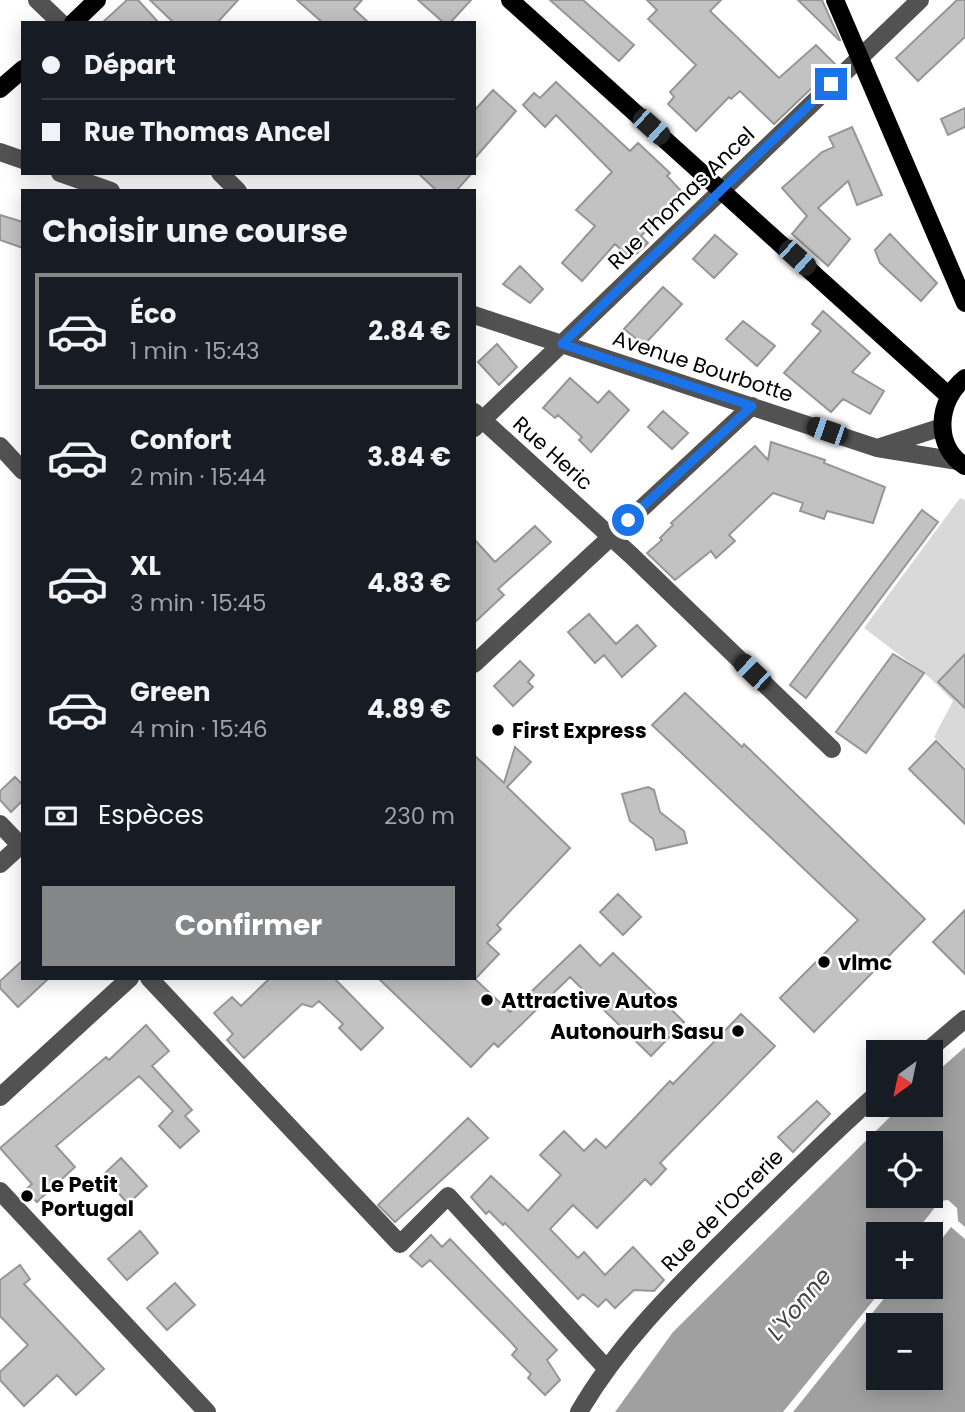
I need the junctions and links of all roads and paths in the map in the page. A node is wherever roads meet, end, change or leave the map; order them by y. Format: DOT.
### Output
graph roads {
  1 [pos="37,0"];
  2 [pos="97,0"];
  3 [pos="510,0"];
  4 [pos="835,0"];
  5 [pos="920,0"];
  6 [pos="59,21"];
  7 [pos="75,21"];
  8 [pos="860,57"];
  9 [pos="21,71"];
  10 [pos="0,89"];
  11 [pos="0,152"];
  12 [pos="21,159"];
  13 [pos="66,175"];
  14 [pos="221,175"];
  15 [pos="105,189"];
  16 [pos="236,189"];
  17 [pos="722,191"];
  18 [pos="964,299"];
  19 [pos="476,316"];
  20 [pos="562,344"];
  21 [pos="965,378"];
  22 [pos="949,396"];
  23 [pos="752,406"];
  24 [pos="477,420"];
  25 [pos="942,427"];
  26 [pos="0,446"];
  27 [pos="877,448"];
  28 [pos="961,464"];
  29 [pos="21,469"];
  30 [pos="611,536"];
  31 [pos="476,662"];
  32 [pos="832,749"];
  33 [pos="0,824"];
  34 [pos="21,844"];
  35 [pos="0,864"];
  36 [pos="128,980"];
  37 [pos="151,980"];
  38 [pos="965,1019"];
  39 [pos="940,1040"];
  40 [pos="0,1097"];
  41 [pos="866,1104"];
  42 [pos="0,1191"];
  43 [pos="606,1368"];
  44 [pos="207,1412"];
  45 [pos="579,1412"];
  1 -- 6 [label="street"];
  2 -- 7 [label="main road"];
  3 -- 17 [label="main road"];
  4 -- 8 [label="main road"];
  5 -- 8 [label="street, Rue Thomas Ancel"];
  8 -- 17 [label="street, Rue Thomas Ancel"];
  8 -- 18 [label="main road"];
  9 -- 10 [label="main road"];
  11 -- 12 [label="street"];
  13 -- 15 [label="street"];
  14 -- 16 [label="street"];
  17 -- 20 [label="street, Rue Thomas Ancel"];
  17 -- 22 [label="main road"];
  19 -- 20 [label="street, Avenue Bourbotte"];
  20 -- 23 [label="street, Avenue Bourbotte"];
  20 -- 24 [label="street, Rue Thomas Ancel"];
  21 -- 22 [label="main road"];
  22 -- 25 [label="main road"];
  23 -- 27 [label="street, Avenue Bourbotte"];
  23 -- 30 [label="street"];
  24 -- 30 [label="street, Rue Heric"];
  25 -- 27 [label="street"];
  25 -- 28 [label="main road"];
  26 -- 29 [label="street"];
  27 -- 28 [label="street, Avenue Bourbotte"];
  30 -- 31 [label="street"];
  30 -- 32 [label="street, Rue Heric"];
  33 -- 34 [label="street"];
  34 -- 35 [label="street"];
  36 -- 40 [label="street"];
  37 -- 43 [label="street"];
  38 -- 39 [label="street"];
  41 -- 43 [label="street, Rue de l'Ocrerie"];
  42 -- 44 [label="street"];
  43 -- 45 [label="street, Rue de l'Ocrerie"];
}
